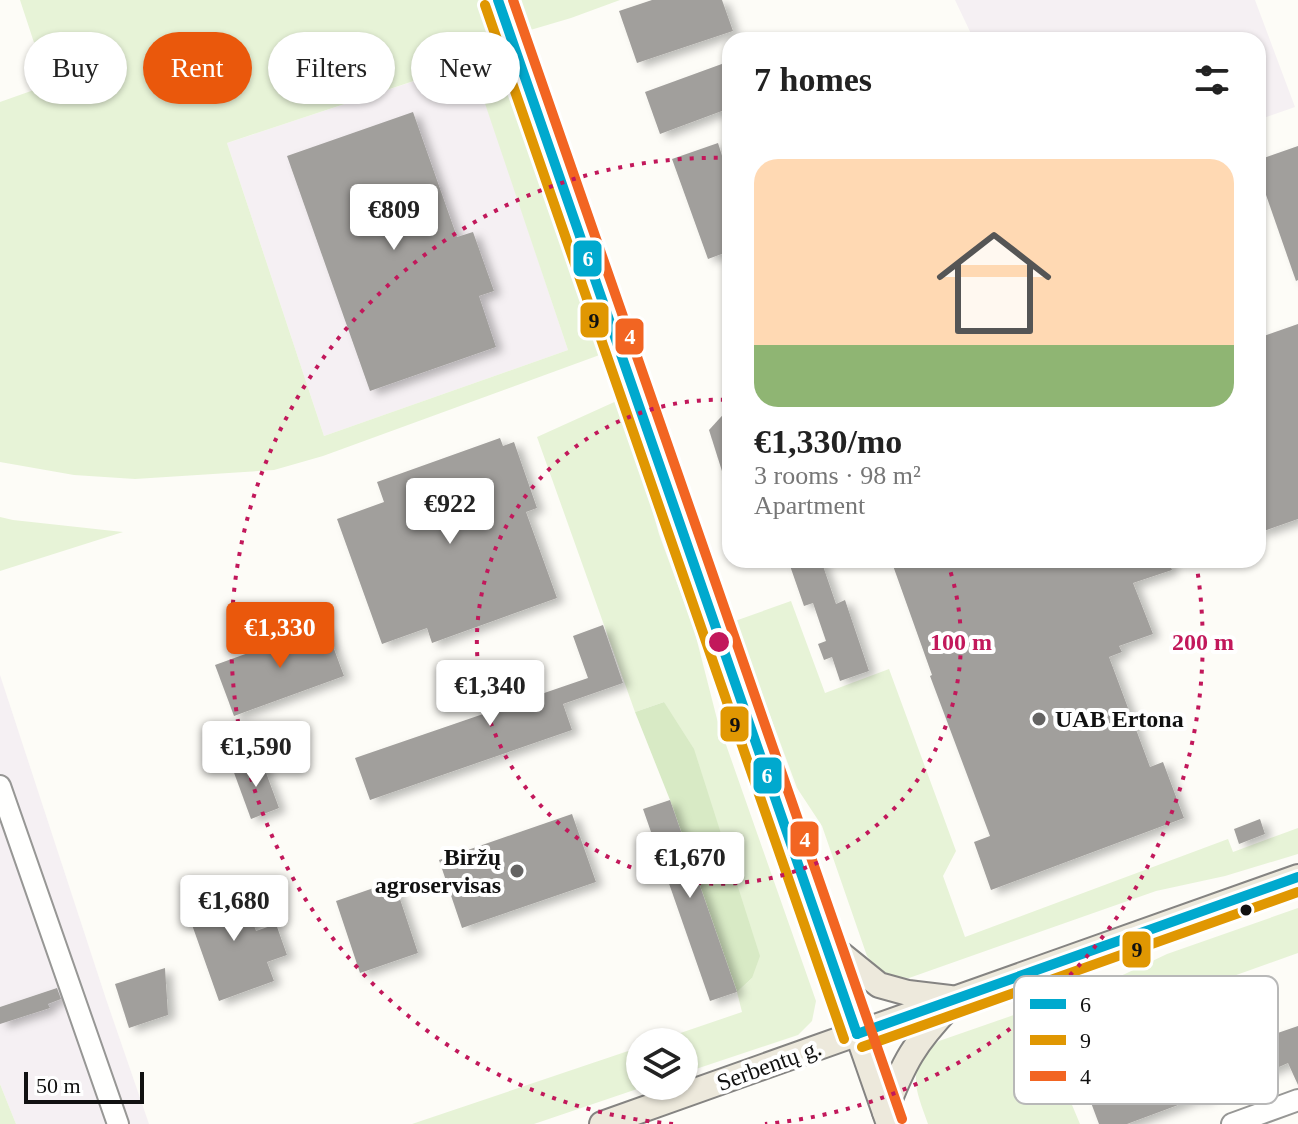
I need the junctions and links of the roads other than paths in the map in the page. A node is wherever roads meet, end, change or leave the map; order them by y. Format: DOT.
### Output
graph roads {
  1 [pos="498,0"];
  2 [pos="0,786"];
  3 [pos="1298,877"];
  4 [pos="825,941"];
  5 [pos="1022,976"];
  6 [pos="1014,979"];
  7 [pos="958,999"];
  8 [pos="857,1034"];
  9 [pos="1298,1100"];
  10 [pos="887,1118"];
  11 [pos="118,1124"];
  12 [pos="602,1124"];
  13 [pos="1232,1124"];
  1 -- 4 [label="main road"];
  2 -- 11 [label="street"];
  3 -- 5 [label="main road, Serbentų g."];
  4 -- 7 [label="main road"];
  4 -- 8 [label="main road"];
  6 -- 7 [label="main road, Serbentų g."];
  7 -- 8 [label="main road, Serbentų g."];
  7 -- 10 [label="main road"];
  8 -- 10 [label="main road"];
  8 -- 12 [label="main road, Serbentų g."];
  9 -- 13 [label="street"];
}
